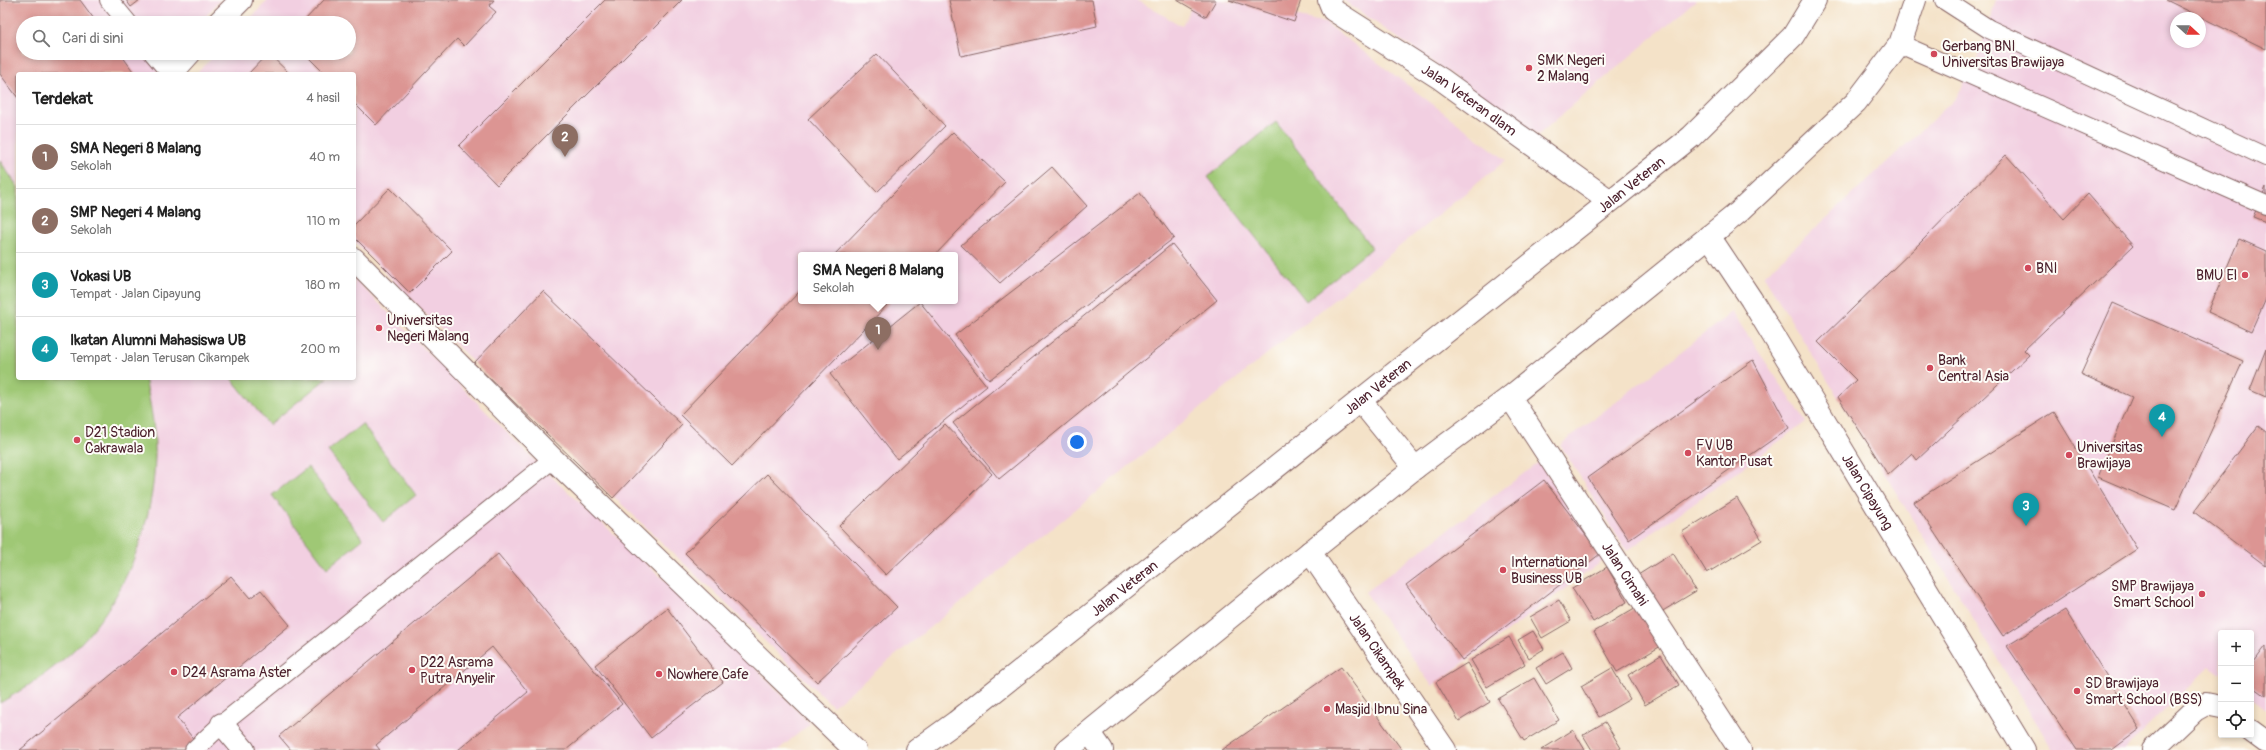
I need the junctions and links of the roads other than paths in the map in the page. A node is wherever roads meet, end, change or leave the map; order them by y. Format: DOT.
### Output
graph roads {
  1 [pos="109,0"];
  2 [pos="241,0"];
  3 [pos="1330,0"];
  4 [pos="1815,0"];
  5 [pos="1916,0"];
  6 [pos="1944,0"];
  7 [pos="122,16"];
  8 [pos="225,16"];
  9 [pos="1900,44"];
  10 [pos="159,60"];
  11 [pos="184,60"];
  12 [pos="169,72"];
  13 [pos="173,72"];
  14 [pos="2266,157"];
  15 [pos="1610,201"];
  16 [pos="2266,205"];
  17 [pos="1709,236"];
  18 [pos="356,261"];
  19 [pos="1510,397"];
  20 [pos="1360,400"];
  21 [pos="553,459"];
  22 [pos="1415,468"];
  23 [pos="1310,552"];
  24 [pos="2218,706"];
  25 [pos="222,724"];
  26 [pos="2254,733"];
  27 [pos="1096,741"];
  28 [pos="2266,742"];
  29 [pos="194,750"];
  30 [pos="244,750"];
  31 [pos="855,750"];
  32 [pos="917,750"];
  33 [pos="1067,750"];
  34 [pos="1445,750"];
  35 [pos="1740,750"];
  36 [pos="2024,750"];
  37 [pos="2153,750"];
  1 -- 7 [label="lane"];
  2 -- 8 [label="street"];
  3 -- 15 [label="street, Jalan Veteran dlam"];
  4 -- 15 [label="street, Jalan Veteran"];
  5 -- 9 [label="street"];
  6 -- 14 [label="lane"];
  9 -- 16 [label="lane"];
  9 -- 17 [label="street"];
  10 -- 12 [label="lane"];
  11 -- 13 [label="street"];
  15 -- 20 [label="street, Jalan Veteran"];
  17 -- 19 [label="street"];
  17 -- 36 [label="street, Jalan Cipayung"];
  18 -- 21 [label="street"];
  19 -- 22 [label="street"];
  19 -- 35 [label="street, Jalan Cimahi"];
  20 -- 22 [label="street"];
  20 -- 32 [label="street, Jalan Veteran"];
  21 -- 25 [label="lane"];
  21 -- 31 [label="street"];
  22 -- 23 [label="street"];
  23 -- 27 [label="street"];
  23 -- 34 [label="street, Jalan Cikampek"];
  24 -- 37 [label="street"];
  25 -- 29 [label="lane"];
  25 -- 30 [label="street"];
  26 -- 28 [label="street"];
  27 -- 33 [label="street"];
}
